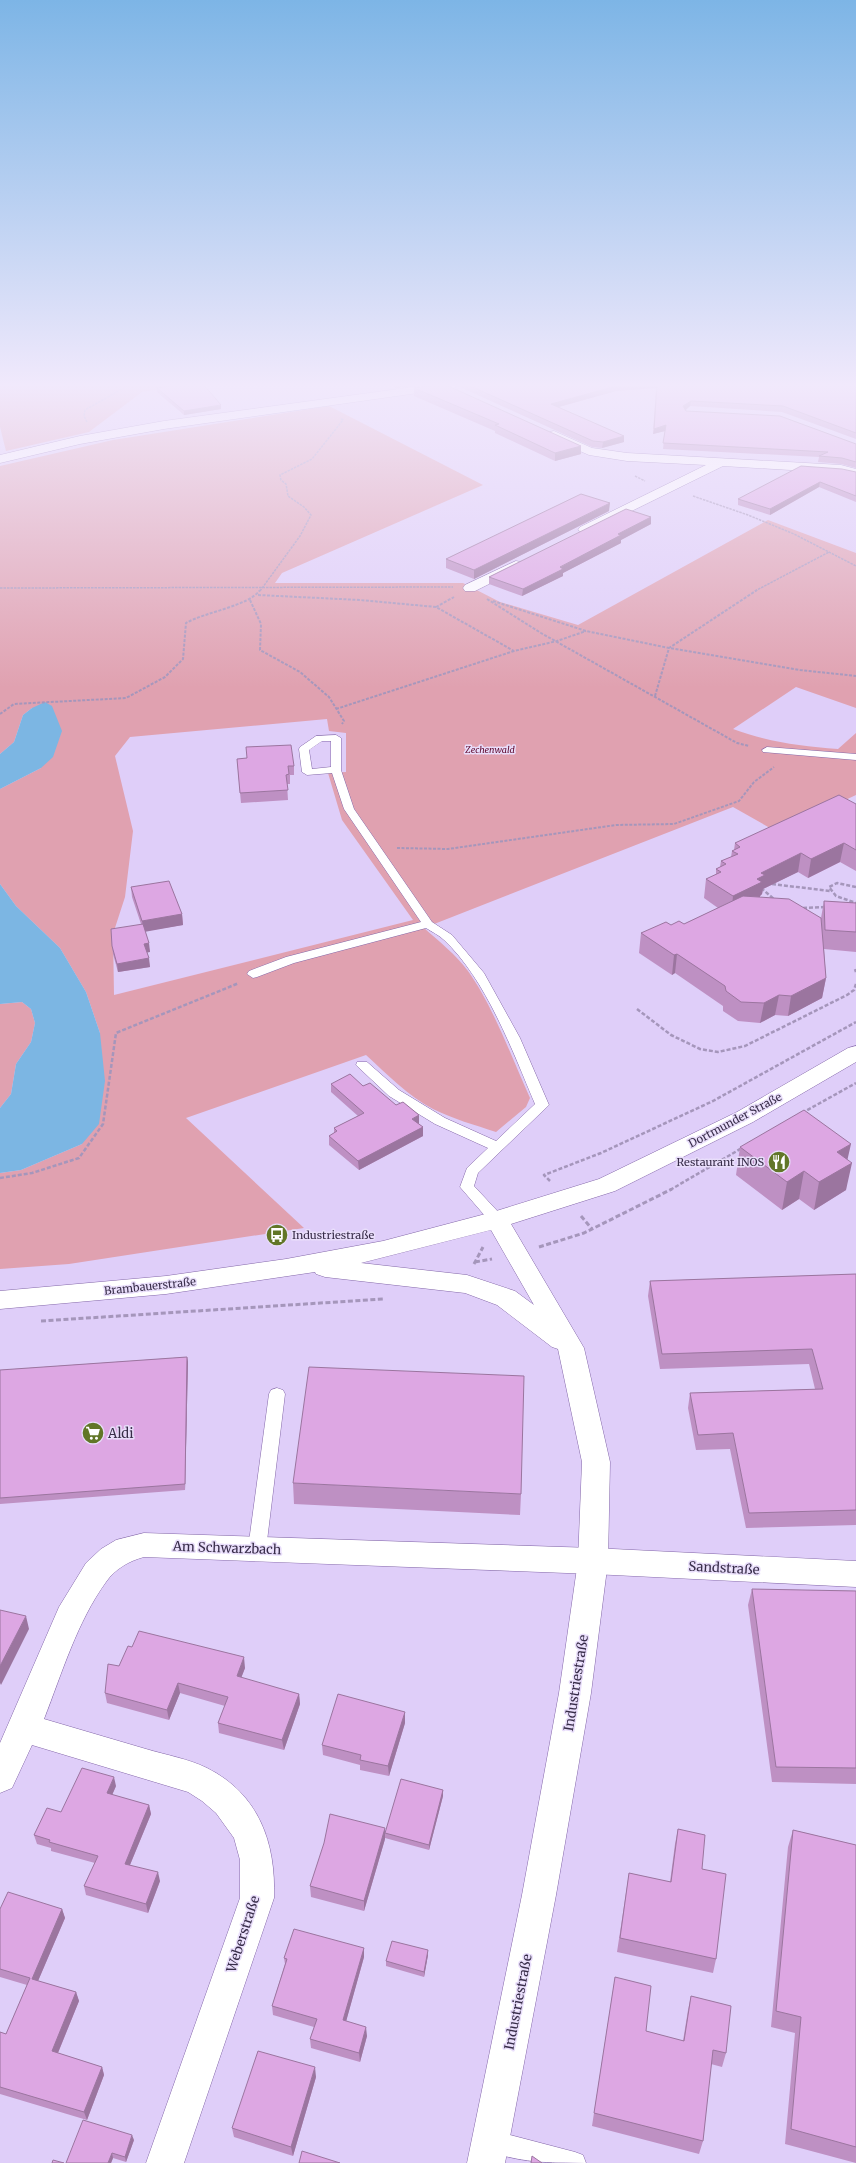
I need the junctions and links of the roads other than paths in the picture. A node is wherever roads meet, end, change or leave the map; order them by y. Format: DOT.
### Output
graph roads {
  1 [pos="671,486"];
  2 [pos="575,535"];
  3 [pos="526,560"];
  4 [pos="470,588"];
  5 [pos="767,750"];
  6 [pos="856,757"];
  7 [pos="336,770"];
  8 [pos="428,924"];
  9 [pos="253,974"];
  10 [pos="856,1053"];
  11 [pos="362,1065"];
  12 [pos="497,1147"];
  13 [pos="497,1220"];
  14 [pos="299,1266"];
  15 [pos="0,1300"];
  16 [pos="571,1348"];
  17 [pos="277,1394"];
  18 [pos="257,1549"];
  19 [pos="593,1561"];
  20 [pos="856,1574"];
  21 [pos="24,1728"];
  22 [pos="0,1777"];
  23 [pos="488,2152"];
  24 [pos="164,2163"];
  25 [pos="575,2163"];
  1 -- 2 [label="street"];
  3 -- 4 [label="street"];
  5 -- 6 [label="lane"];
  7 -- 7 [label="lane"];
  7 -- 8 [label="lane"];
  8 -- 9 [label="lane"];
  8 -- 12 [label="lane"];
  10 -- 13 [label="street, Dortmunder Straße"];
  11 -- 12 [label="lane"];
  12 -- 13 [label="lane"];
  13 -- 14 [label="street, Brambauerstraße"];
  13 -- 16 [label="street, Industriestraße"];
  14 -- 15 [label="street, Brambauerstraße"];
  14 -- 16 [label="street, Brambauerstraße"];
  16 -- 19 [label="street, Industriestraße"];
  17 -- 18 [label="lane"];
  18 -- 19 [label="street, Am Schwarzbach"];
  18 -- 21 [label="street, Am Schwarzbach"];
  19 -- 20 [label="street, Sandstraße"];
  19 -- 23 [label="street, Industriestraße"];
  21 -- 22 [label="street, Am Schwarzbach"];
  21 -- 24 [label="street, Weberstraße"];
  23 -- 25 [label="lane"];
}
